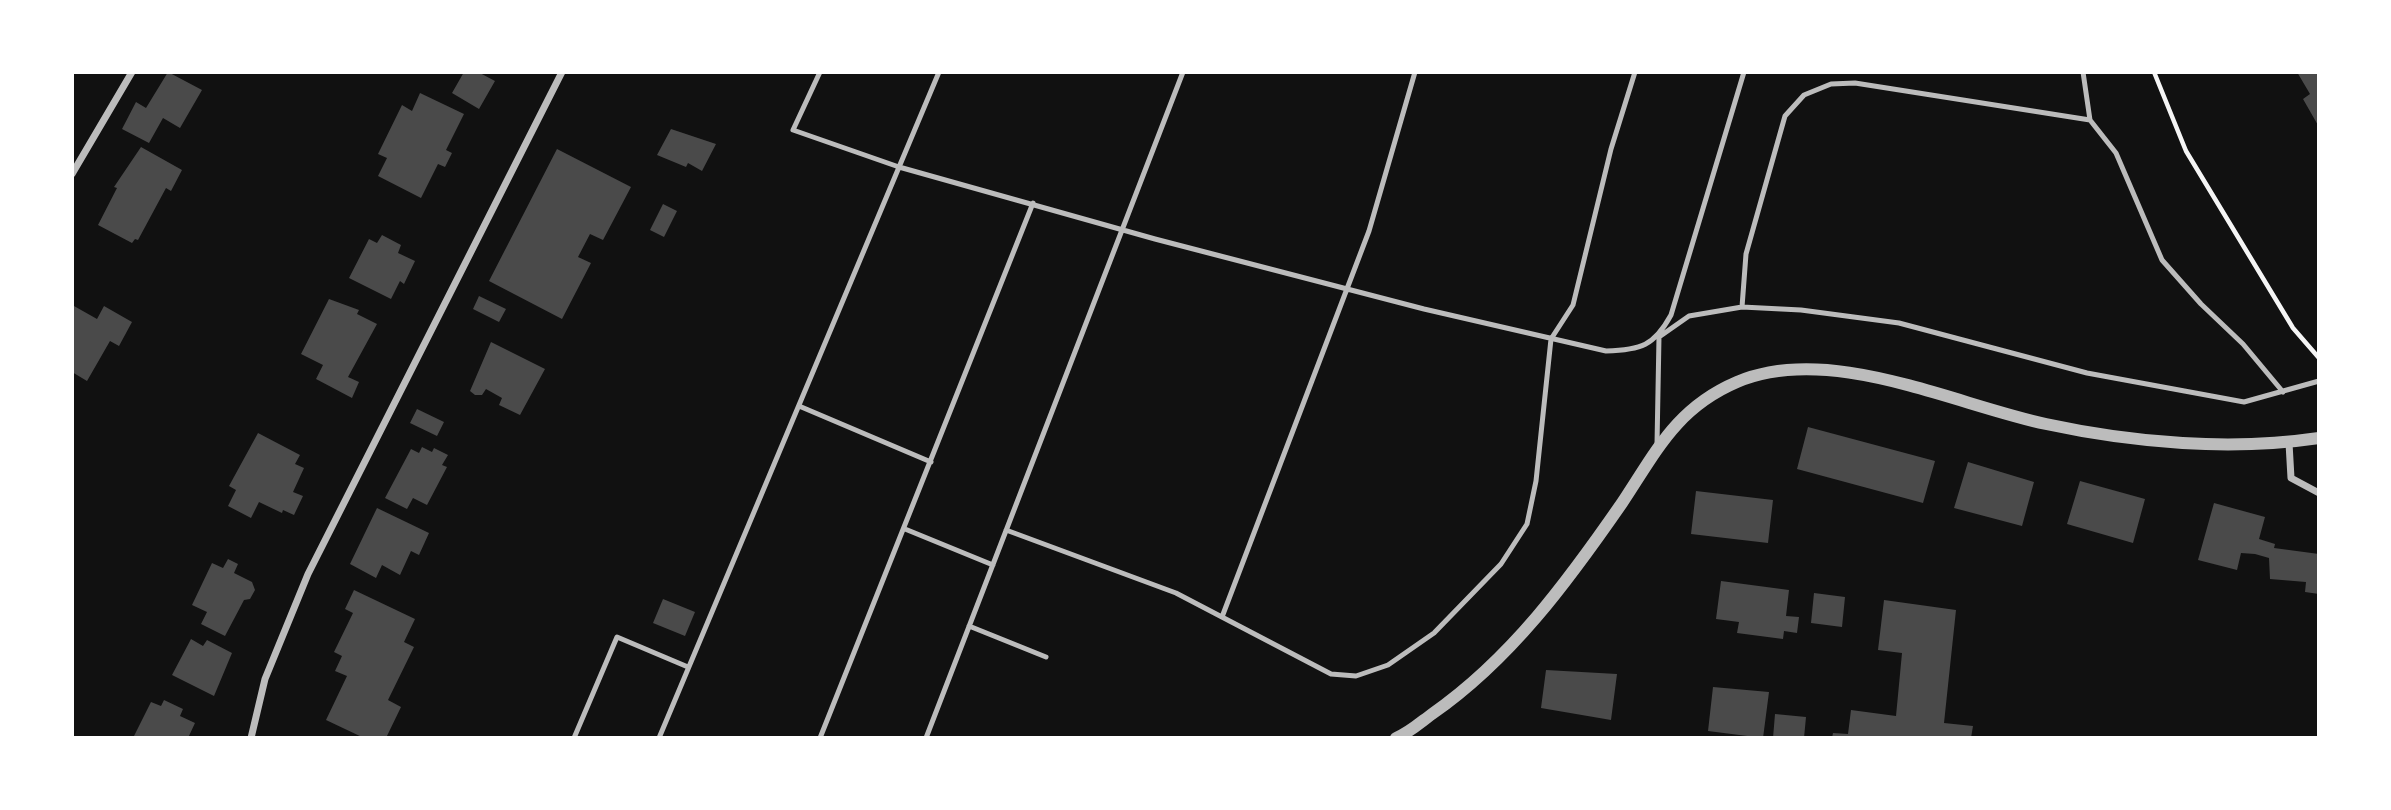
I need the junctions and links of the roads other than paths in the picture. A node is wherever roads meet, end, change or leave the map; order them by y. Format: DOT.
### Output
graph roads {
  1 [pos="132,72"];
  2 [pos="562,72"];
  3 [pos="820,72"];
  4 [pos="939,72"];
  5 [pos="1183,72"];
  6 [pos="1415,72"];
  7 [pos="1634,72"];
  8 [pos="1744,72"];
  9 [pos="2083,72"];
  10 [pos="2090,120"];
  11 [pos="900,167"];
  12 [pos="72,174"];
  13 [pos="1033,204"];
  14 [pos="1123,228"];
  15 [pos="1347,289"];
  16 [pos="1742,307"];
  17 [pos="1659,337"];
  18 [pos="1551,338"];
  19 [pos="2319,382"];
  20 [pos="2283,392"];
  21 [pos="799,406"];
  22 [pos="2319,438"];
  23 [pos="2289,443"];
  24 [pos="1657,447"];
  25 [pos="931,462"];
  26 [pos="2319,493"];
  27 [pos="905,529"];
  28 [pos="1006,530"];
  29 [pos="993,565"];
  30 [pos="1222,617"];
  31 [pos="969,626"];
  32 [pos="1046,657"];
  33 [pos="688,667"];
  34 [pos="251,738"];
  35 [pos="574,738"];
  36 [pos="659,738"];
  37 [pos="820,738"];
  38 [pos="926,738"];
  39 [pos="1400,738"];
  1 -- 12 [label="street"];
  2 -- 34 [label="street"];
  3 -- 11 [label="lane"];
  4 -- 11 [label="lane"];
  5 -- 14 [label="lane"];
  6 -- 15 [label="lane"];
  7 -- 18 [label="lane"];
  8 -- 17 [label="lane"];
  9 -- 10 [label="lane"];
  10 -- 16 [label="lane"];
  10 -- 20 [label="lane"];
  11 -- 13 [label="lane"];
  11 -- 21 [label="lane"];
  13 -- 14 [label="lane"];
  13 -- 25 [label="lane"];
  14 -- 15 [label="lane"];
  14 -- 28 [label="lane"];
  15 -- 18 [label="lane"];
  15 -- 30 [label="lane"];
  16 -- 17 [label="lane"];
  16 -- 20 [label="lane"];
  17 -- 18 [label="lane"];
  17 -- 24 [label="lane"];
  18 -- 30 [label="lane"];
  19 -- 20 [label="lane"];
  21 -- 25 [label="lane"];
  21 -- 33 [label="lane"];
  22 -- 23 [label="street"];
  23 -- 24 [label="street"];
  23 -- 26 [label="street"];
  24 -- 39 [label="street"];
  25 -- 27 [label="lane"];
  27 -- 29 [label="lane"];
  27 -- 37 [label="lane"];
  28 -- 29 [label="lane"];
  28 -- 30 [label="lane"];
  29 -- 31 [label="lane"];
  31 -- 32 [label="lane"];
  31 -- 38 [label="lane"];
  33 -- 35 [label="lane"];
  33 -- 36 [label="lane"];
}
